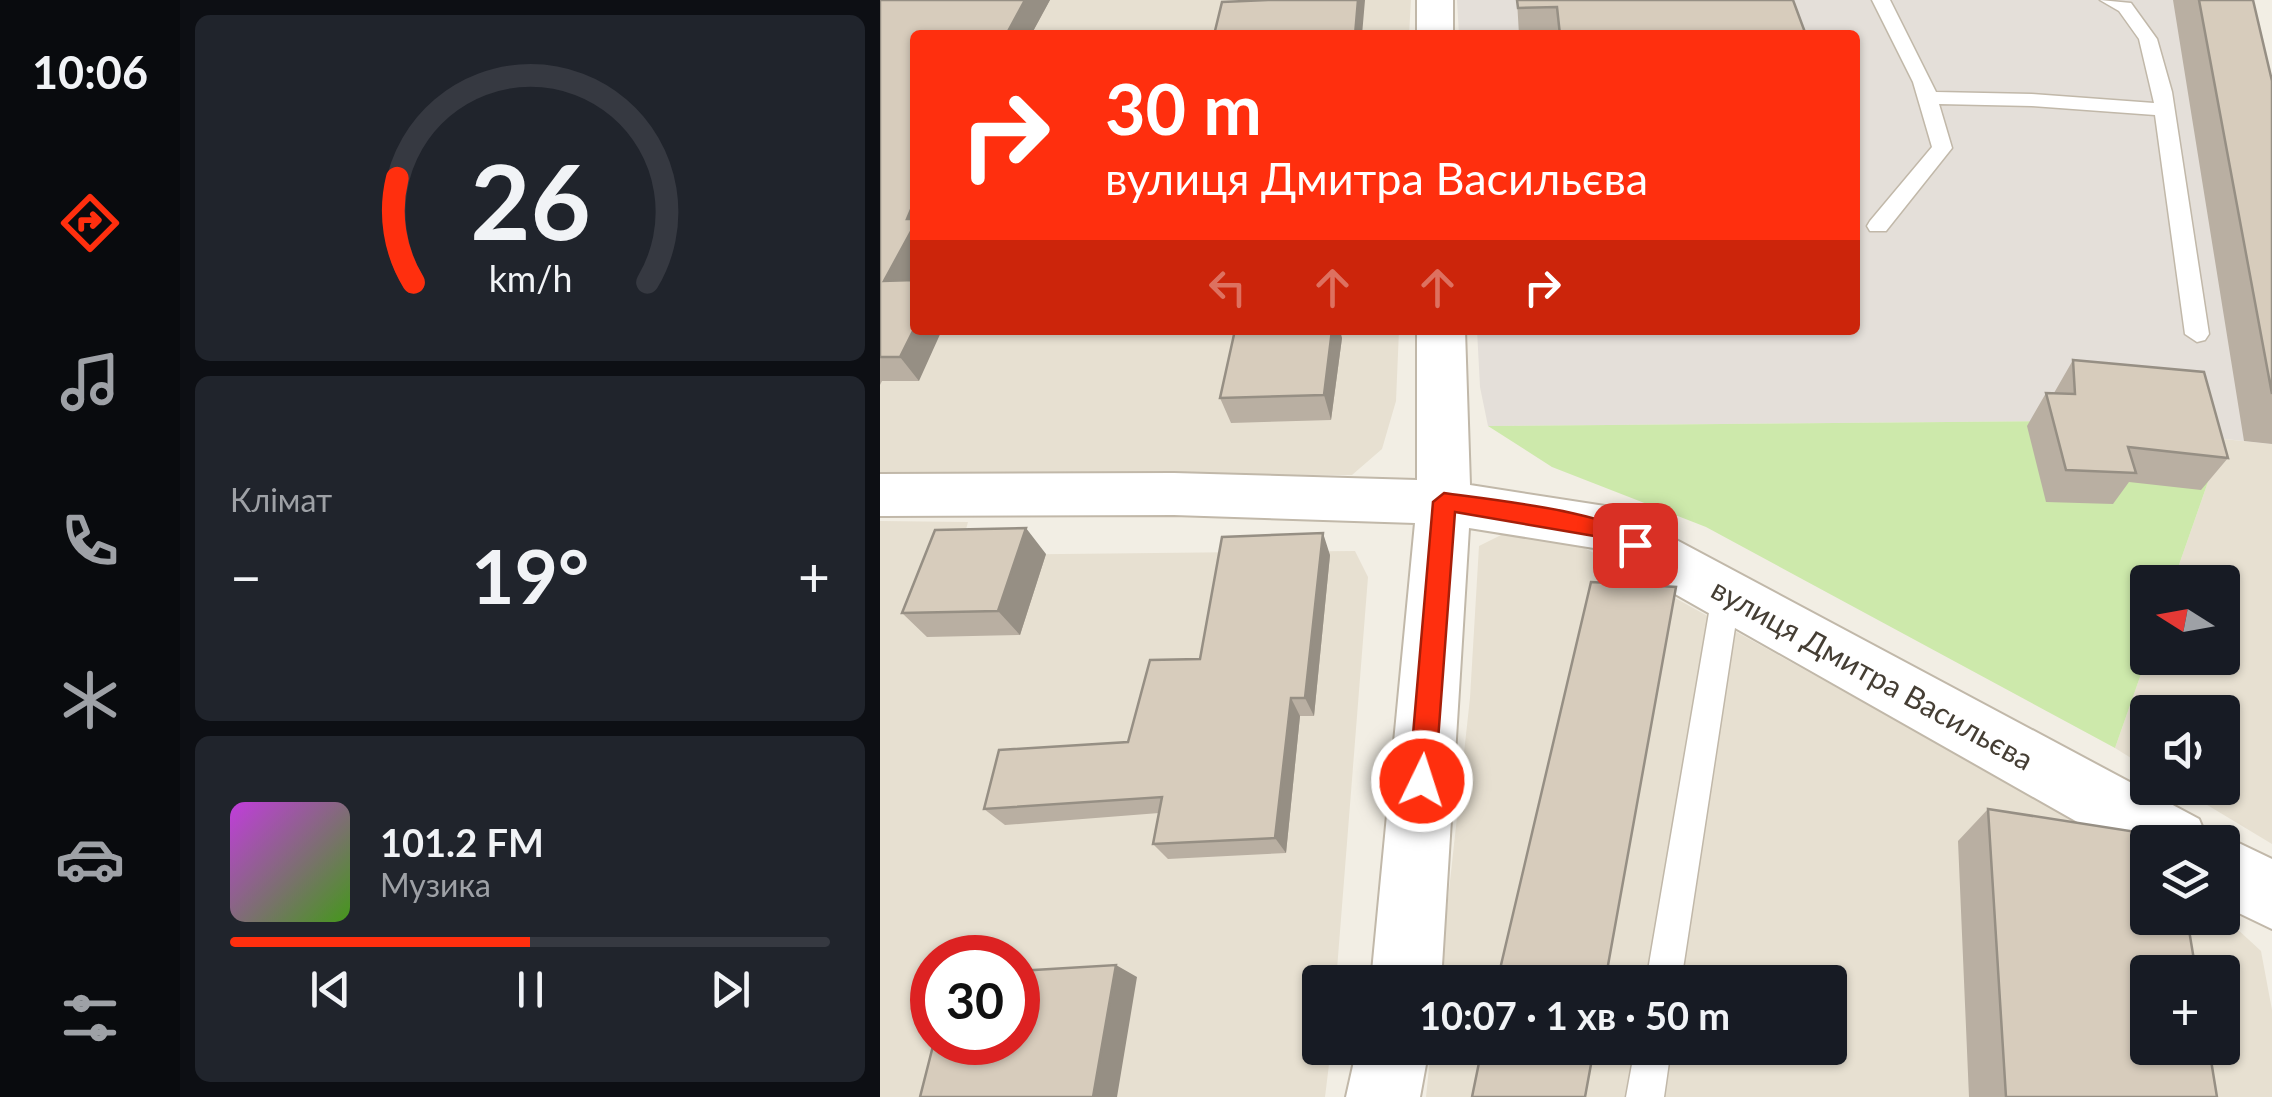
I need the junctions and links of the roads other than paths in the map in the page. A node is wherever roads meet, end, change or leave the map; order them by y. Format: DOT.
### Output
graph roads {
  1 [pos="1434,0"];
  2 [pos="1882,0"];
  3 [pos="2109,0"];
  4 [pos="1435,30"];
  5 [pos="1928,98"];
  6 [pos="2164,110"];
  7 [pos="1878,226"];
  8 [pos="2198,334"];
  9 [pos="1441,335"];
  10 [pos="880,495"];
  11 [pos="1444,502"];
  12 [pos="1726,595"];
  13 [pos="2145,825"];
  14 [pos="2240,878"];
  15 [pos="2272,895"];
  16 [pos="1407,965"];
  17 [pos="1666,965"];
  18 [pos="1389,1065"];
  19 [pos="1650,1065"];
  20 [pos="1383,1097"];
  21 [pos="1645,1097"];
  1 -- 4 [label="street"];
  2 -- 5 [label="lane"];
  3 -- 6 [label="lane"];
  5 -- 6 [label="lane"];
  5 -- 7 [label="lane"];
  6 -- 8 [label="lane"];
  9 -- 11 [label="street"];
  10 -- 11 [label="street, вулиця Дмитра Васильєва"];
  11 -- 12 [label="street, вулиця Дмитра Васильєва"];
  11 -- 16 [label="street"];
  12 -- 13 [label="street, вулиця Дмитра Васильєва"];
  12 -- 17 [label="lane"];
  14 -- 15 [label="street"];
  18 -- 20 [label="street"];
  19 -- 21 [label="lane"];
}
